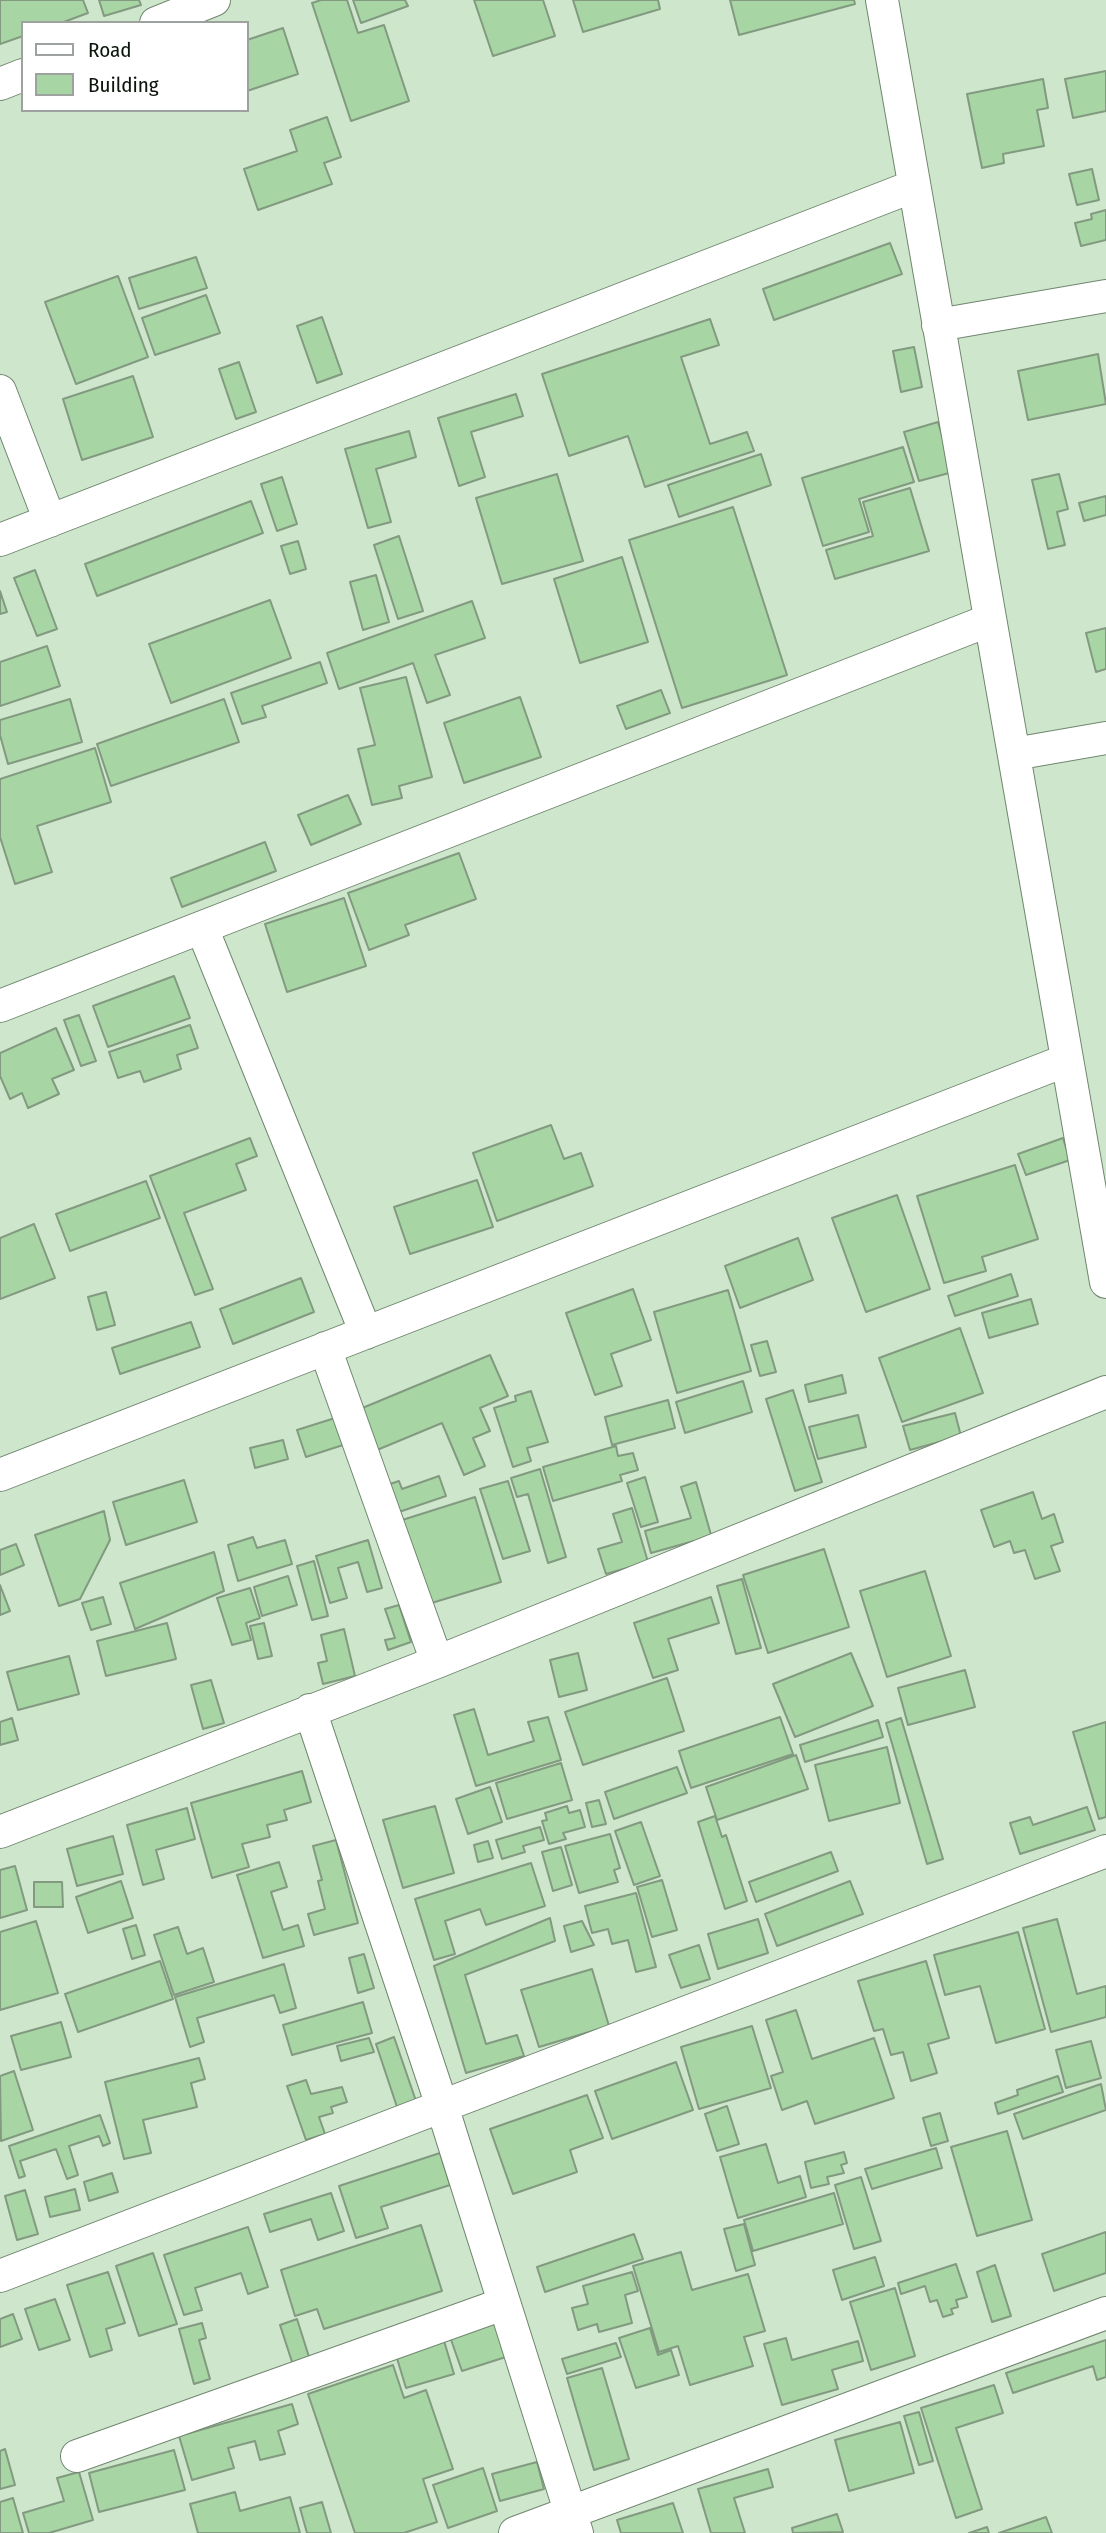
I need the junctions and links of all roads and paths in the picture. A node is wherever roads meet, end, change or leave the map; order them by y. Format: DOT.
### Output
graph roads {
  1 [pos="214,0"];
  2 [pos="882,0"];
  3 [pos="161,21"];
  4 [pos="21,76"];
  5 [pos="0,84"];
  6 [pos="914,186"];
  7 [pos="1106,296"];
  8 [pos="939,325"];
  9 [pos="0,391"];
  10 [pos="50,521"];
  11 [pos="0,540"];
  12 [pos="990,621"];
  13 [pos="1106,738"];
  14 [pos="1014,754"];
  15 [pos="202,928"];
  16 [pos="0,1006"];
  17 [pos="1067,1060"];
  18 [pos="1097,1183"];
  19 [pos="1106,1282"];
  20 [pos="366,1332"];
  21 [pos="325,1348"];
  22 [pos="1106,1392"];
  23 [pos="0,1475"];
  24 [pos="437,1662"];
  25 [pos="310,1710"];
  26 [pos="0,1832"];
  27 [pos="1106,1851"];
  28 [pos="442,2106"];
  29 [pos="0,2276"];
  30 [pos="503,2304"];
  31 [pos="1106,2313"];
  32 [pos="77,2456"];
  33 [pos="574,2522"];
  34 [pos="515,2533"];
  1 -- 3 [label="street"];
  2 -- 6 [label="street"];
  4 -- 5 [label="street"];
  6 -- 8 [label="street"];
  6 -- 10 [label="street"];
  7 -- 8 [label="street"];
  8 -- 12 [label="street"];
  9 -- 10 [label="street"];
  10 -- 11 [label="street"];
  12 -- 14 [label="street"];
  12 -- 15 [label="street"];
  13 -- 14 [label="street"];
  14 -- 17 [label="street"];
  15 -- 16 [label="street"];
  15 -- 20 [label="street"];
  17 -- 18 [label="street"];
  17 -- 20 [label="street"];
  18 -- 19 [label="street"];
  20 -- 21 [label="street"];
  21 -- 23 [label="street"];
  21 -- 24 [label="street"];
  22 -- 24 [label="street"];
  24 -- 25 [label="street"];
  25 -- 26 [label="street"];
  25 -- 28 [label="street"];
  27 -- 28 [label="street"];
  28 -- 29 [label="street"];
  28 -- 30 [label="street"];
  30 -- 32 [label="street"];
  30 -- 33 [label="street"];
  31 -- 33 [label="street"];
  33 -- 34 [label="street"];
}
